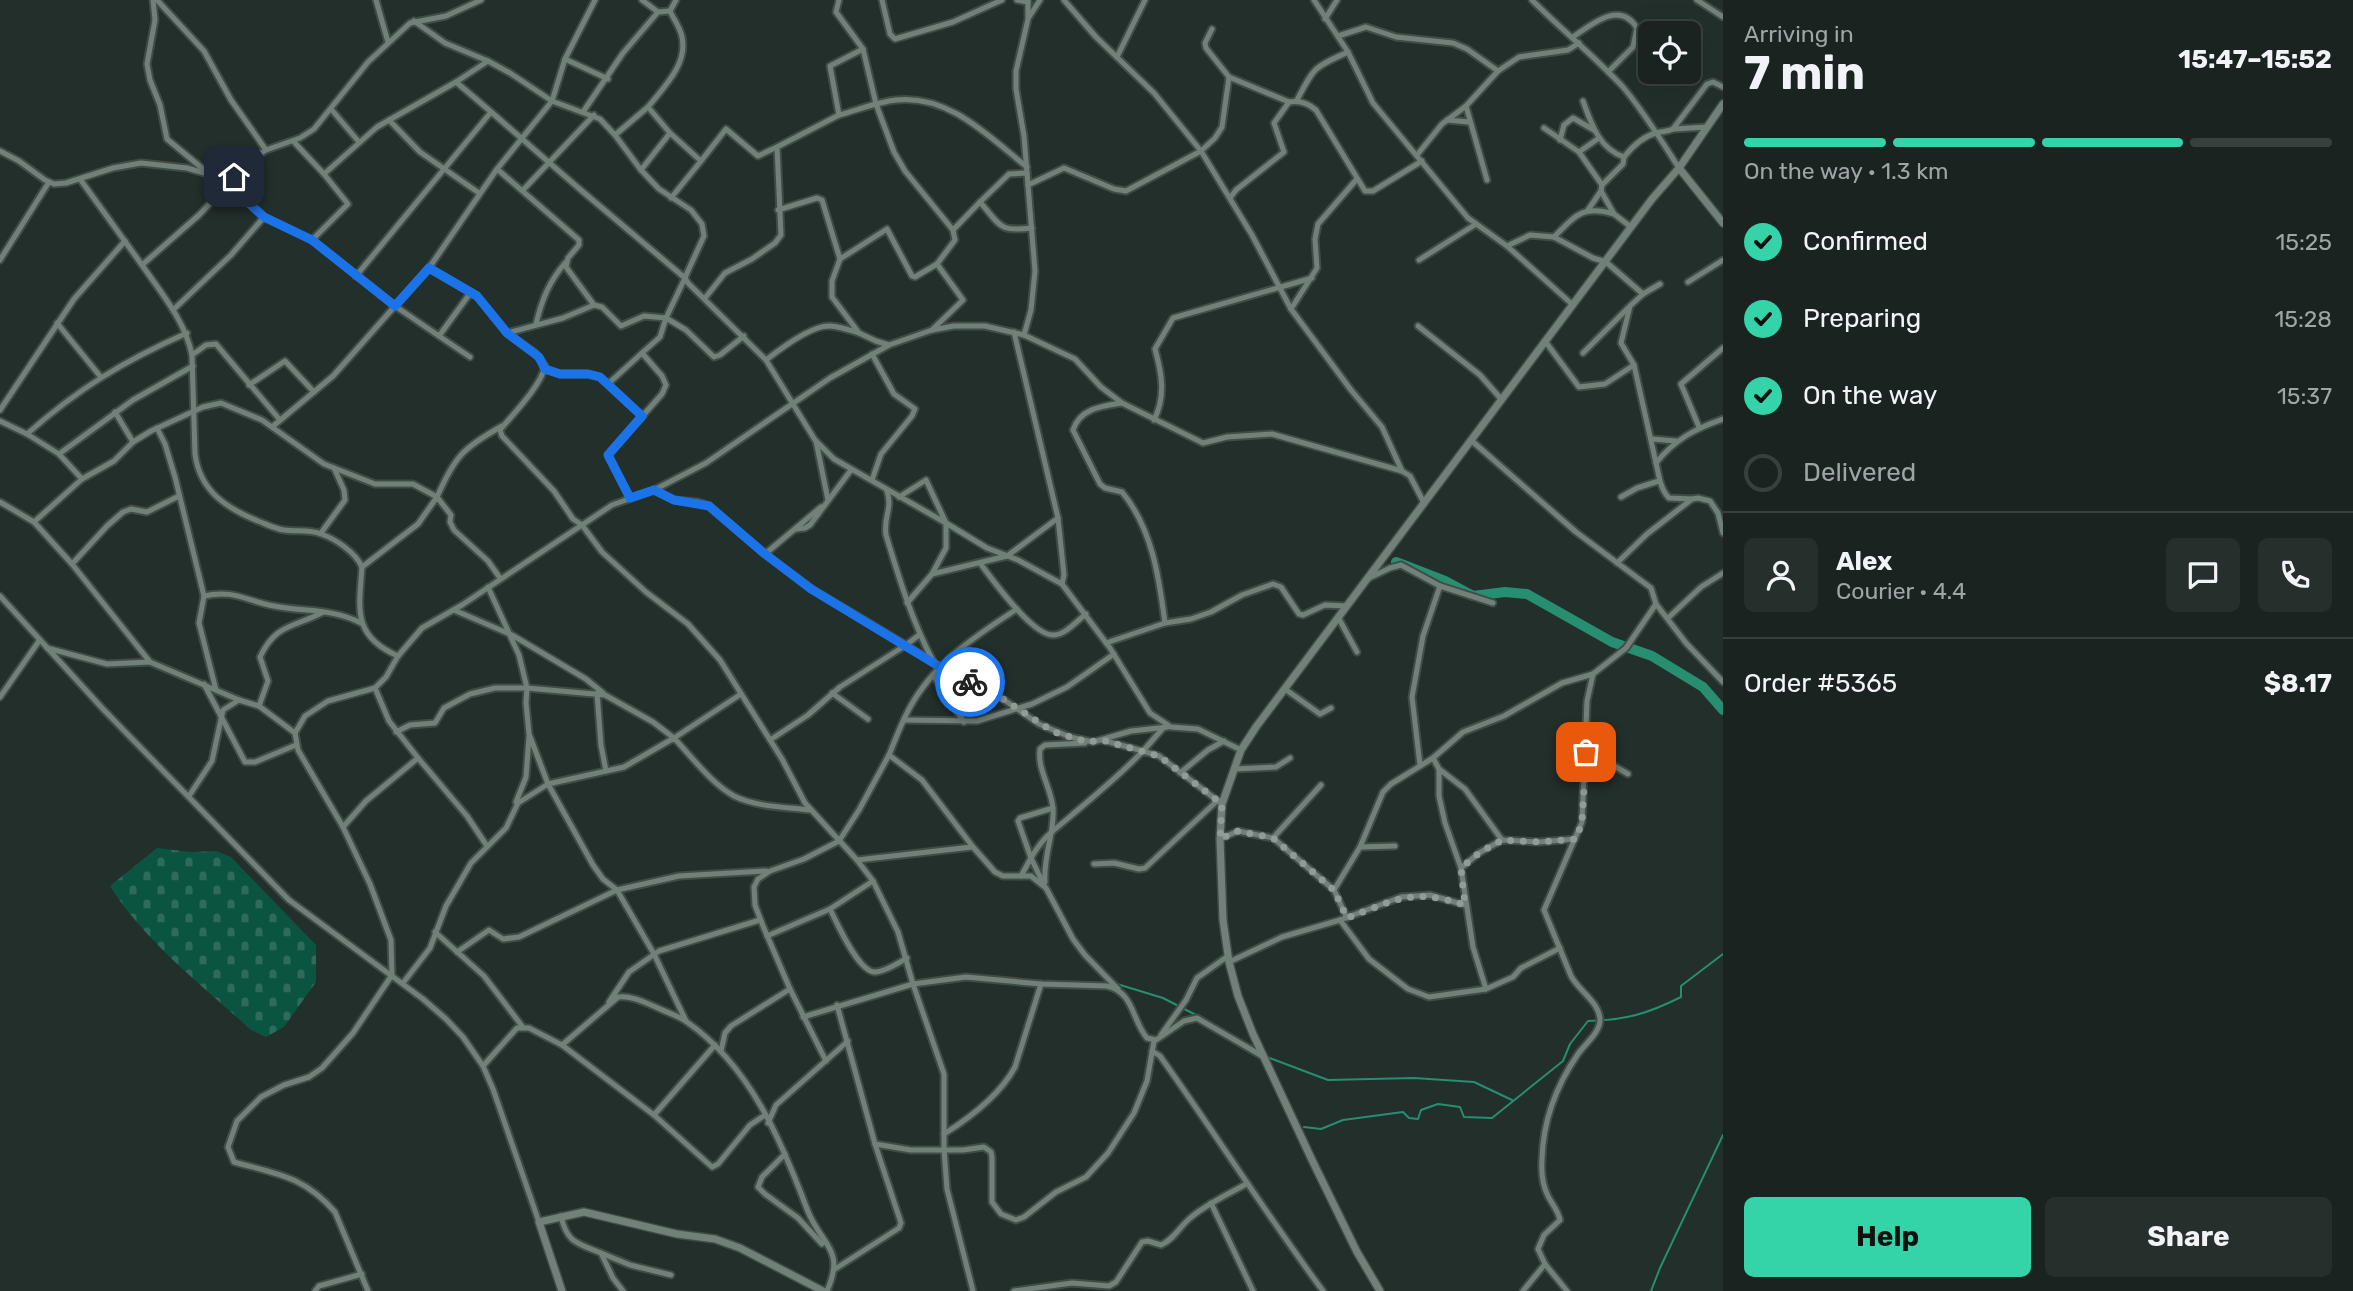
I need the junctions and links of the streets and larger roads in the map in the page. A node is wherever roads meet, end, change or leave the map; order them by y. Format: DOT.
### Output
graph roads {
  1 [pos="155,0"];
  2 [pos="376,0"];
  3 [pos="481,0"];
  4 [pos="595,0"];
  5 [pos="642,0"];
  6 [pos="676,0"];
  7 [pos="839,0"];
  8 [pos="882,0"];
  9 [pos="1002,0"];
  10 [pos="1017,0"];
  11 [pos="1040,0"];
  12 [pos="1064,0"];
  13 [pos="1145,0"];
  14 [pos="1314,0"];
  15 [pos="1337,0"];
  16 [pos="1532,0"];
  17 [pos="1697,0"];
  18 [pos="1028,1"];
  19 [pos="670,11"];
  20 [pos="657,12"];
  21 [pos="1723,17"];
  22 [pos="1028,19"];
  23 [pos="1325,19"];
  24 [pos="414,21"];
  25 [pos="1212,29"];
  26 [pos="1338,36"];
  27 [pos="1573,37"];
  28 [pos="388,42"];
  29 [pos="1579,43"];
  30 [pos="863,49"];
  31 [pos="1348,52"];
  32 [pos="1117,57"];
  33 [pos="565,59"];
  34 [pos="488,61"];
  35 [pos="1498,71"];
  36 [pos="1608,72"];
  37 [pos="1229,77"];
  38 [pos="608,79"];
  39 [pos="456,82"];
  40 [pos="1723,87"];
  41 [pos="1297,100"];
  42 [pos="552,101"];
  43 [pos="1583,101"];
  44 [pos="1289,102"];
  45 [pos="876,104"];
  46 [pos="1723,104"];
  47 [pos="1466,106"];
  48 [pos="648,107"];
  49 [pos="331,109"];
  50 [pos="491,112"];
  51 [pos="583,112"];
  52 [pos="594,115"];
  53 [pos="839,115"];
  54 [pos="389,120"];
  55 [pos="1447,120"];
  56 [pos="1469,122"];
  57 [pos="1707,127"];
  58 [pos="1544,128"];
  59 [pos="1673,129"];
  60 [pos="1594,130"];
  61 [pos="670,133"];
  62 [pos="1656,133"];
  63 [pos="615,135"];
  64 [pos="522,137"];
  65 [pos="1599,138"];
  66 [pos="1560,140"];
  67 [pos="294,142"];
  68 [pos="359,142"];
  69 [pos="777,147"];
  70 [pos="266,150"];
  71 [pos="0,151"];
  72 [pos="1201,151"];
  73 [pos="1579,152"];
  74 [pos="1417,155"];
  75 [pos="1624,156"];
  76 [pos="701,161"];
  77 [pos="1422,161"];
  78 [pos="548,162"];
  79 [pos="1679,168"];
  80 [pos="497,169"];
  81 [pos="444,170"];
  82 [pos="642,170"];
  83 [pos="1027,170"];
  84 [pos="324,174"];
  85 [pos="211,176"];
  86 [pos="80,179"];
  87 [pos="1356,180"];
  88 [pos="1487,180"];
  89 [pos="49,182"];
  90 [pos="228,184"];
  91 [pos="1028,185"];
  92 [pos="1601,188"];
  93 [pos="523,190"];
  94 [pos="479,192"];
  95 [pos="671,198"];
  96 [pos="1230,198"];
  97 [pos="979,202"];
  98 [pos="778,210"];
  99 [pos="1588,210"];
  100 [pos="1614,215"];
  101 [pos="264,217"];
  102 [pos="1723,223"];
  103 [pos="1476,224"];
  104 [pos="1631,227"];
  105 [pos="1032,228"];
  106 [pos="953,230"];
  107 [pos="1554,237"];
  108 [pos="312,240"];
  109 [pos="125,241"];
  110 [pos="1507,246"];
  111 [pos="841,259"];
  112 [pos="0,260"];
  113 [pos="1419,260"];
  114 [pos="1723,260"];
  115 [pos="1606,262"];
  116 [pos="565,263"];
  117 [pos="937,264"];
  118 [pos="142,265"];
  119 [pos="429,268"];
  120 [pos="356,276"];
  121 [pos="685,278"];
  122 [pos="1312,278"];
  123 [pos="1688,282"];
  124 [pos="1660,284"];
  125 [pos="1279,287"];
  126 [pos="471,292"];
  127 [pos="1643,294"];
  128 [pos="705,298"];
  129 [pos="594,305"];
  130 [pos="1573,305"];
  131 [pos="395,306"];
  132 [pos="1630,306"];
  133 [pos="1291,309"];
  134 [pos="173,310"];
  135 [pos="666,318"];
  136 [pos="57,323"];
  137 [pos="536,324"];
  138 [pos="1418,326"];
  139 [pos="932,330"];
  140 [pos="1014,332"];
  141 [pos="187,333"];
  142 [pos="507,333"];
  143 [pos="859,333"];
  144 [pos="1024,335"];
  145 [pos="439,336"];
  146 [pos="744,336"];
  147 [pos="1545,341"];
  148 [pos="889,345"];
  149 [pos="1723,348"];
  150 [pos="642,353"];
  151 [pos="1583,353"];
  152 [pos="872,354"];
  153 [pos="192,355"];
  154 [pos="470,357"];
  155 [pos="766,360"];
  156 [pos="1634,365"];
  157 [pos="193,366"];
  158 [pos="545,369"];
  159 [pos="100,376"];
  160 [pos="609,383"];
  161 [pos="249,385"];
  162 [pos="314,392"];
  163 [pos="1502,400"];
  164 [pos="791,403"];
  165 [pos="1122,403"];
  166 [pos="0,410"];
  167 [pos="195,411"];
  168 [pos="115,412"];
  169 [pos="642,416"];
  170 [pos="1723,419"];
  171 [pos="280,420"];
  172 [pos="1154,420"];
  173 [pos="0,421"];
  174 [pos="503,426"];
  175 [pos="272,427"];
  176 [pos="1699,427"];
  177 [pos="158,428"];
  178 [pos="27,434"];
  179 [pos="816,439"];
  180 [pos="1652,439"];
  181 [pos="1472,441"];
  182 [pos="1678,441"];
  183 [pos="133,442"];
  184 [pos="58,454"];
  185 [pos="1656,463"];
  186 [pos="334,468"];
  187 [pos="851,470"];
  188 [pos="1402,471"];
  189 [pos="82,479"];
  190 [pos="872,480"];
  191 [pos="1659,481"];
  192 [pos="654,490"];
  193 [pos="887,491"];
  194 [pos="179,496"];
  195 [pos="437,497"];
  196 [pos="899,497"];
  197 [pos="1621,497"];
  198 [pos="630,498"];
  199 [pos="1692,499"];
  200 [pos="0,502"];
  201 [pos="826,502"];
  202 [pos="1424,503"];
  203 [pos="1720,512"];
  204 [pos="1058,518"];
  205 [pos="34,522"];
  206 [pos="946,523"];
  207 [pos="582,525"];
  208 [pos="321,533"];
  209 [pos="1723,533"];
  210 [pos="765,554"];
  211 [pos="1007,556"];
  212 [pos="980,563"];
  213 [pos="1617,563"];
  214 [pos="72,564"];
  215 [pos="362,567"];
  216 [pos="1723,573"];
  217 [pos="932,574"];
  218 [pos="500,578"];
  219 [pos="1369,579"];
  220 [pos="1062,584"];
  221 [pos="1440,586"];
  222 [pos="488,587"];
  223 [pos="0,596"];
  224 [pos="204,596"];
  225 [pos="907,603"];
  226 [pos="1493,603"];
  227 [pos="1656,604"];
  228 [pos="1347,606"];
  229 [pos="1017,609"];
  230 [pos="454,610"];
  231 [pos="326,611"];
  232 [pos="1086,614"];
  233 [pos="1338,617"];
  234 [pos="1668,618"];
  235 [pos="1165,622"];
  236 [pos="361,623"];
  237 [pos="512,635"];
  238 [pos="919,635"];
  239 [pos="39,641"];
  240 [pos="1107,643"];
  241 [pos="906,645"];
  242 [pos="47,648"];
  243 [pos="1357,652"];
  244 [pos="1114,654"];
  245 [pos="398,656"];
  246 [pos="150,662"];
  247 [pos="937,666"];
  248 [pos="1593,674"];
  249 [pos="933,675"];
  250 [pos="1723,682"];
  251 [pos="204,684"];
  252 [pos="375,688"];
  253 [pos="527,688"];
  254 [pos="1285,689"];
  255 [pos="216,690"];
  256 [pos="597,693"];
  257 [pos="832,693"];
  258 [pos="741,694"];
  259 [pos="606,695"];
  260 [pos="0,696"];
  261 [pos="239,700"];
  262 [pos="259,706"];
  263 [pos="1331,708"];
  264 [pos="1016,709"];
  265 [pos="222,717"];
  266 [pos="867,719"];
  267 [pos="904,720"];
  268 [pos="965,722"];
  269 [pos="1164,727"];
  270 [pos="1171,727"];
  271 [pos="396,732"];
  272 [pos="295,733"];
  273 [pos="529,734"];
  274 [pos="674,738"];
  275 [pos="770,740"];
  276 [pos="1102,740"];
  277 [pos="1224,741"];
  278 [pos="1088,742"];
  279 [pos="296,745"];
  280 [pos="1241,750"];
  281 [pos="1143,751"];
  282 [pos="1586,752"];
  283 [pos="889,755"];
  284 [pos="418,758"];
  285 [pos="1290,758"];
  286 [pos="1433,758"];
  287 [pos="1420,765"];
  288 [pos="1234,769"];
  289 [pos="1439,769"];
  290 [pos="606,771"];
  291 [pos="1180,773"];
  292 [pos="1628,774"];
  293 [pos="548,784"];
  294 [pos="1321,785"];
  295 [pos="189,796"];
  296 [pos="1220,802"];
  297 [pos="514,808"];
  298 [pos="1053,808"];
  299 [pos="810,810"];
  300 [pos="343,827"];
  301 [pos="1051,831"];
  302 [pos="1273,838"];
  303 [pos="1220,839"];
  304 [pos="1576,839"];
  305 [pos="1502,840"];
  306 [pos="839,841"];
  307 [pos="487,846"];
  308 [pos="1395,846"];
  309 [pos="973,847"];
  310 [pos="1360,847"];
  311 [pos="1031,858"];
  312 [pos="858,860"];
  313 [pos="1094,864"];
  314 [pos="1461,868"];
  315 [pos="769,871"];
  316 [pos="1021,876"];
  317 [pos="873,881"];
  318 [pos="1046,888"];
  319 [pos="617,890"];
  320 [pos="1334,890"];
  321 [pos="1465,905"];
  322 [pos="830,909"];
  323 [pos="1347,918"];
  324 [pos="760,920"];
  325 [pos="1340,920"];
  326 [pos="435,932"];
  327 [pos="767,936"];
  328 [pos="1560,948"];
  329 [pos="457,952"];
  330 [pos="654,954"];
  331 [pos="907,958"];
  332 [pos="1229,959"];
  333 [pos="392,975"];
  334 [pos="403,984"];
  335 [pos="913,984"];
  336 [pos="1041,984"];
  337 [pos="790,989"];
  338 [pos="1118,989"];
  339 [pos="1486,989"];
  340 [pos="607,1005"];
  341 [pos="837,1006"];
  342 [pos="803,1017"];
  343 [pos="686,1021"];
  344 [pos="523,1026"];
  345 [pos="1157,1039"];
  346 [pos="848,1041"];
  347 [pos="562,1045"];
  348 [pos="715,1045"];
  349 [pos="721,1051"];
  350 [pos="1152,1051"];
  351 [pos="1264,1057"];
  352 [pos="826,1061"];
  353 [pos="483,1066"];
  354 [pos="654,1115"];
  355 [pos="765,1115"];
  356 [pos="768,1123"];
  357 [pos="944,1135"];
  358 [pos="875,1144"];
  359 [pos="944,1149"];
  360 [pos="785,1154"];
  361 [pos="1246,1184"];
  362 [pos="1211,1203"];
  363 [pos="561,1216"];
  364 [pos="539,1222"];
  365 [pos="601,1253"];
  366 [pos="834,1256"];
  367 [pos="1545,1264"];
  368 [pos="835,1269"];
  369 [pos="362,1274"];
  370 [pos="671,1275"];
  371 [pos="315,1291"];
  372 [pos="369,1291"];
  373 [pos="562,1291"];
  374 [pos="623,1291"];
  375 [pos="825,1291"];
  376 [pos="973,1291"];
  377 [pos="1014,1291"];
  378 [pos="1253,1291"];
  379 [pos="1323,1291"];
  380 [pos="1380,1291"];
  381 [pos="1523,1291"];
  382 [pos="1567,1291"];
  1 -- 70 [label="street"];
  1 -- 85 [label="street"];
  2 -- 28 [label="street"];
  3 -- 24 [label="street"];
  4 -- 33 [label="street"];
  5 -- 20 [label="street"];
  6 -- 19 [label="street"];
  7 -- 30 [label="street"];
  8 -- 9 [label="street"];
  10 -- 18 [label="street"];
  11 -- 22 [label="street"];
  12 -- 32 [label="street"];
  13 -- 32 [label="street"];
  14 -- 23 [label="street"];
  15 -- 23 [label="street"];
  16 -- 27 [label="street"];
  17 -- 21 [label="street"];
  18 -- 22 [label="street"];
  19 -- 20 [label="street"];
  19 -- 48 [label="street"];
  20 -- 38 [label="street"];
  22 -- 83 [label="street"];
  23 -- 26 [label="street"];
  24 -- 28 [label="street"];
  24 -- 34 [label="street"];
  25 -- 37 [label="street"];
  26 -- 31 [label="street"];
  26 -- 35 [label="street"];
  27 -- 29 [label="street"];
  27 -- 36 [label="street"];
  28 -- 49 [label="street"];
  29 -- 35 [label="street"];
  29 -- 36 [label="street"];
  30 -- 45 [label="street"];
  30 -- 53 [label="street"];
  31 -- 41 [label="street"];
  31 -- 74 [label="street"];
  32 -- 72 [label="street"];
  33 -- 38 [label="street"];
  33 -- 42 [label="street"];
  34 -- 39 [label="street"];
  34 -- 42 [label="street"];
  35 -- 47 [label="street"];
  36 -- 62 [label="street"];
  37 -- 44 [label="street"];
  37 -- 72 [label="street"];
  38 -- 51 [label="street"];
  39 -- 50 [label="street"];
  39 -- 54 [label="street"];
  40 -- 59 [label="street"];
  41 -- 44 [label="street"];
  41 -- 87 [label="street"];
  42 -- 51 [label="street"];
  42 -- 64 [label="street"];
  43 -- 60 [label="street"];
  44 -- 96 [label="street"];
  45 -- 53 [label="street"];
  45 -- 83 [label="street"];
  45 -- 106 [label="street"];
  46 -- 57 [label="street"];
  47 -- 55 [label="street"];
  47 -- 56 [label="street"];
  48 -- 61 [label="street"];
  48 -- 63 [label="street"];
  49 -- 67 [label="street"];
  49 -- 68 [label="street"];
  50 -- 64 [label="street"];
  50 -- 81 [label="street"];
  51 -- 52 [label="street"];
  52 -- 63 [label="street"];
  52 -- 78 [label="street"];
  53 -- 69 [label="street"];
  54 -- 68 [label="street"];
  54 -- 81 [label="street"];
  55 -- 56 [label="street"];
  55 -- 74 [label="street"];
  56 -- 88 [label="street"];
  57 -- 59 [label="street"];
  57 -- 79 [label="street"];
  58 -- 66 [label="street"];
  59 -- 62 [label="street"];
  60 -- 65 [label="street"];
  60 -- 66 [label="street"];
  61 -- 76 [label="street"];
  61 -- 82 [label="street"];
  62 -- 75 [label="street"];
  62 -- 79 [label="street"];
  63 -- 82 [label="street"];
  64 -- 78 [label="street"];
  64 -- 80 [label="street"];
  65 -- 73 [label="street"];
  65 -- 75 [label="street"];
  66 -- 73 [label="street"];
  67 -- 70 [label="street"];
  67 -- 84 [label="street"];
  68 -- 84 [label="street"];
  69 -- 76 [label="street"];
  69 -- 98 [label="street"];
  70 -- 90 [label="street"];
  71 -- 89 [label="street"];
  72 -- 91 [label="street"];
  72 -- 96 [label="street"];
  73 -- 92 [label="street"];
  74 -- 77 [label="street"];
  75 -- 92 [label="street"];
  76 -- 95 [label="street"];
  77 -- 87 [label="street"];
  77 -- 103 [label="street"];
  78 -- 93 [label="street"];
  78 -- 121 [label="street"];
  79 -- 102 [label="street"];
  79 -- 104 [label="street"];
  80 -- 93 [label="street"];
  80 -- 94 [label="street"];
  81 -- 94 [label="street"];
  81 -- 120 [label="street"];
  82 -- 95 [label="street"];
  83 -- 91 [label="street"];
  83 -- 97 [label="street"];
  84 -- 108 [label="street"];
  85 -- 86 [label="street"];
  85 -- 90 [label="street"];
  86 -- 89 [label="street"];
  86 -- 109 [label="street"];
  87 -- 122 [label="street"];
  89 -- 112 [label="street"];
  90 -- 101 [label="street"];
  90 -- 118 [label="street"];
  91 -- 105 [label="street"];
  92 -- 99 [label="street"];
  92 -- 100 [label="street"];
  93 -- 116 [label="street"];
  94 -- 119 [label="street"];
  95 -- 121 [label="street"];
  96 -- 125 [label="street"];
  97 -- 105 [label="street"];
  97 -- 106 [label="street"];
  98 -- 111 [label="street"];
  98 -- 128 [label="street"];
  99 -- 100 [label="street"];
  99 -- 107 [label="street"];
  100 -- 104 [label="street"];
  101 -- 108 [label="street"];
  101 -- 134 [label="street"];
  103 -- 110 [label="street"];
  103 -- 113 [label="street"];
  104 -- 115 [label="street"];
  105 -- 144 [label="street"];
  106 -- 117 [label="street"];
  107 -- 110 [label="street"];
  107 -- 115 [label="street"];
  108 -- 120 [label="street"];
  109 -- 118 [label="street"];
  109 -- 136 [label="street"];
  110 -- 130 [label="street"];
  111 -- 117 [label="street"];
  111 -- 143 [label="street"];
  114 -- 123 [label="street"];
  115 -- 127 [label="street"];
  115 -- 130 [label="street"];
  116 -- 129 [label="street"];
  116 -- 137 [label="street"];
  117 -- 139 [label="street"];
  118 -- 134 [label="street"];
  119 -- 126 [label="street"];
  119 -- 131 [label="street"];
  120 -- 131 [label="street"];
  121 -- 128 [label="street"];
  121 -- 135 [label="street"];
  122 -- 125 [label="street"];
  122 -- 133 [label="street"];
  124 -- 127 [label="street"];
  125 -- 133 [label="street"];
  125 -- 172 [label="street"];
  126 -- 142 [label="street"];
  126 -- 145 [label="street"];
  127 -- 132 [label="street"];
  128 -- 146 [label="street"];
  129 -- 135 [label="street"];
  129 -- 137 [label="street"];
  130 -- 147 [label="street"];
  131 -- 145 [label="street"];
  131 -- 162 [label="street"];
  132 -- 151 [label="street"];
  132 -- 156 [label="street"];
  133 -- 188 [label="street"];
  134 -- 141 [label="street"];
  135 -- 146 [label="street"];
  135 -- 150 [label="street"];
  136 -- 159 [label="street"];
  136 -- 166 [label="street"];
  137 -- 142 [label="street"];
  138 -- 163 [label="street"];
  139 -- 140 [label="street"];
  139 -- 148 [label="street"];
  140 -- 144 [label="street"];
  140 -- 204 [label="street"];
  141 -- 153 [label="street"];
  141 -- 159 [label="street"];
  142 -- 158 [label="street"];
  143 -- 148 [label="street"];
  143 -- 155 [label="street"];
  144 -- 165 [label="street"];
  145 -- 154 [label="street"];
  146 -- 155 [label="street"];
  147 -- 156 [label="street"];
  147 -- 163 [label="street"];
  148 -- 152 [label="street"];
  149 -- 176 [label="street"];
  150 -- 160 [label="street"];
  150 -- 169 [label="street"];
  152 -- 164 [label="street"];
  152 -- 190 [label="street"];
  153 -- 157 [label="street"];
  153 -- 161 [label="street"];
  155 -- 164 [label="street"];
  156 -- 180 [label="street"];
  157 -- 167 [label="street"];
  157 -- 168 [label="street"];
  158 -- 160 [label="street"];
  158 -- 174 [label="street"];
  159 -- 178 [label="street"];
  160 -- 169 [label="street"];
  161 -- 162 [label="street"];
  161 -- 171 [label="street"];
  162 -- 171 [label="street"];
  163 -- 181 [label="street"];
  164 -- 179 [label="street"];
  164 -- 192 [label="street"];
  165 -- 172 [label="street"];
  165 -- 235 [label="street"];
  167 -- 175 [label="street"];
  167 -- 177 [label="street"];
  167 -- 208 [label="street"];
  168 -- 183 [label="street"];
  168 -- 184 [label="street"];
  169 -- 198 [label="street"];
  170 -- 176 [label="street"];
  171 -- 175 [label="street"];
  172 -- 188 [label="street"];
  173 -- 178 [label="street"];
  174 -- 195 [label="street"];
  174 -- 207 [label="street"];
  175 -- 186 [label="street"];
  176 -- 182 [label="street"];
  177 -- 183 [label="street"];
  177 -- 194 [label="street"];
  178 -- 184 [label="street"];
  179 -- 187 [label="street"];
  179 -- 201 [label="street"];
  180 -- 182 [label="street"];
  180 -- 185 [label="street"];
  181 -- 202 [label="street"];
  181 -- 213 [label="street"];
  182 -- 185 [label="street"];
  183 -- 189 [label="street"];
  184 -- 189 [label="street"];
  185 -- 191 [label="street"];
  186 -- 195 [label="street"];
  186 -- 208 [label="street"];
  187 -- 190 [label="street"];
  187 -- 201 [label="street"];
  188 -- 202 [label="street"];
  189 -- 205 [label="street"];
  190 -- 193 [label="street"];
  191 -- 197 [label="street"];
  191 -- 199 [label="street"];
  192 -- 198 [label="street"];
  192 -- 210 [label="street"];
  193 -- 196 [label="street"];
  193 -- 225 [label="street"];
  194 -- 214 [label="street"];
  194 -- 224 [label="street"];
  195 -- 215 [label="street"];
  195 -- 218 [label="street"];
  196 -- 206 [label="street"];
  196 -- 206 [label="street"];
  198 -- 207 [label="street"];
  199 -- 203 [label="street"];
  199 -- 213 [label="street"];
  200 -- 205 [label="street"];
  201 -- 210 [label="street"];
  202 -- 219 [label="street"];
  203 -- 209 [label="street"];
  204 -- 211 [label="street"];
  204 -- 220 [label="street"];
  205 -- 214 [label="street"];
  206 -- 211 [label="street"];
  206 -- 217 [label="street"];
  207 -- 218 [label="street"];
  207 -- 258 [label="street"];
  208 -- 215 [label="street"];
  210 -- 241 [label="street"];
  211 -- 212 [label="street"];
  211 -- 220 [label="street"];
  212 -- 217 [label="street"];
  212 -- 229 [label="street"];
  213 -- 227 [label="street"];
  214 -- 246 [label="street"];
  215 -- 236 [label="street"];
  216 -- 234 [label="street"];
  217 -- 225 [label="street"];
  218 -- 222 [label="street"];
  219 -- 221 [label="street"];
  219 -- 228 [label="street"];
  220 -- 232 [label="street"];
  221 -- 226 [label="street"];
  221 -- 287 [label="street"];
  222 -- 230 [label="street"];
  222 -- 237 [label="street"];
  223 -- 239 [label="street"];
  224 -- 231 [label="street"];
  224 -- 255 [label="street"];
  225 -- 238 [label="street"];
  227 -- 234 [label="street"];
  227 -- 248 [label="street"];
  228 -- 233 [label="street"];
  228 -- 235 [label="street"];
  229 -- 232 [label="street"];
  229 -- 247 [label="street"];
  230 -- 237 [label="street"];
  230 -- 245 [label="street"];
  231 -- 236 [label="street"];
  231 -- 262 [label="street"];
  232 -- 240 [label="street"];
  233 -- 243 [label="street"];
  233 -- 254 [label="street"];
  234 -- 250 [label="street"];
  235 -- 240 [label="street"];
  236 -- 245 [label="street"];
  237 -- 253 [label="street"];
  237 -- 259 [label="street"];
  238 -- 241 [label="street"];
  238 -- 247 [label="street"];
  239 -- 242 [label="street"];
  239 -- 260 [label="street"];
  240 -- 244 [label="street"];
  241 -- 247 [label="street"];
  241 -- 257 [label="street"];
  242 -- 246 [label="street"];
  242 -- 295 [label="street"];
  244 -- 264 [label="street"];
  244 -- 270 [label="street"];
  245 -- 252 [label="street"];
  246 -- 251 [label="street"];
  247 -- 249 [label="street"];
  247 -- 264 [label="street"];
  248 -- 282 [label="street"];
  248 -- 286 [label="street"];
  249 -- 267 [label="street"];
  249 -- 268 [label="street"];
  251 -- 255 [label="street"];
  251 -- 265 [label="street"];
  252 -- 271 [label="street"];
  252 -- 272 [label="street"];
  253 -- 256 [label="street"];
  253 -- 271 [label="street"];
  253 -- 273 [label="street"];
  254 -- 263 [label="street"];
  254 -- 280 [label="street"];
  255 -- 261 [label="street"];
  256 -- 259 [label="street"];
  256 -- 290 [label="street"];
  257 -- 266 [label="street"];
  257 -- 275 [label="street"];
  258 -- 274 [label="street"];
  258 -- 275 [label="street"];
  259 -- 274 [label="street"];
  261 -- 262 [label="street"];
  261 -- 265 [label="street"];
  262 -- 272 [label="street"];
  264 -- 268 [label="street"];
  264 -- 278 [label="street"];
  265 -- 279 [label="street"];
  265 -- 295 [label="street"];
  267 -- 268 [label="street"];
  267 -- 283 [label="street"];
  269 -- 270 [label="street"];
  269 -- 276 [label="street"];
  269 -- 281 [label="street"];
  270 -- 277 [label="street"];
  271 -- 284 [label="street"];
  272 -- 279 [label="street"];
  273 -- 293 [label="street"];
  273 -- 297 [label="street"];
  274 -- 290 [label="street"];
  274 -- 299 [label="street"];
  275 -- 299 [label="street"];
  276 -- 278 [label="street"];
  276 -- 281 [label="street"];
  277 -- 280 [label="street"];
  277 -- 291 [label="street"];
  278 -- 298 [label="street"];
  279 -- 300 [label="street"];
  280 -- 288 [label="street"];
  281 -- 291 [label="street"];
  281 -- 301 [label="street"];
  282 -- 292 [label="street"];
  282 -- 304 [label="street"];
  283 -- 306 [label="street"];
  283 -- 309 [label="street"];
  284 -- 300 [label="street"];
  284 -- 307 [label="street"];
  285 -- 288 [label="street"];
  286 -- 287 [label="street"];
  286 -- 289 [label="street"];
  287 -- 310 [label="street"];
  288 -- 296 [label="street"];
  289 -- 305 [label="street"];
  289 -- 314 [label="street"];
  290 -- 293 [label="street"];
  291 -- 296 [label="street"];
  293 -- 297 [label="street"];
  293 -- 319 [label="street"];
  294 -- 302 [label="street"];
  295 -- 333 [label="street"];
  296 -- 303 [label="street"];
  296 -- 313 [label="street"];
  297 -- 307 [label="street"];
  298 -- 301 [label="street"];
  298 -- 311 [label="street"];
  299 -- 306 [label="street"];
  300 -- 333 [label="street"];
  301 -- 311 [label="street"];
  301 -- 318 [label="street"];
  302 -- 303 [label="street"];
  302 -- 320 [label="street"];
  303 -- 332 [label="street"];
  304 -- 305 [label="street"];
  304 -- 328 [label="street"];
  305 -- 314 [label="street"];
  306 -- 312 [label="street"];
  306 -- 315 [label="street"];
  307 -- 326 [label="street"];
  308 -- 310 [label="street"];
  309 -- 312 [label="street"];
  309 -- 316 [label="street"];
  310 -- 320 [label="street"];
  311 -- 316 [label="street"];
  311 -- 318 [label="street"];
  312 -- 317 [label="street"];
  314 -- 321 [label="street"];
  315 -- 319 [label="street"];
  315 -- 324 [label="street"];
  316 -- 318 [label="street"];
  317 -- 322 [label="street"];
  317 -- 331 [label="street"];
  318 -- 338 [label="street"];
  319 -- 329 [label="street"];
  319 -- 330 [label="street"];
  320 -- 323 [label="street"];
  321 -- 323 [label="street"];
  321 -- 339 [label="street"];
  322 -- 327 [label="street"];
  322 -- 331 [label="street"];
  323 -- 325 [label="street"];
  324 -- 327 [label="street"];
  324 -- 330 [label="street"];
  325 -- 332 [label="street"];
  325 -- 339 [label="street"];
  326 -- 329 [label="street"];
  326 -- 334 [label="street"];
  327 -- 337 [label="street"];
  328 -- 339 [label="street"];
  328 -- 367 [label="street"];
  329 -- 344 [label="street"];
  330 -- 340 [label="street"];
  330 -- 343 [label="street"];
  331 -- 335 [label="street"];
  332 -- 345 [label="street"];
  332 -- 351 [label="street"];
  333 -- 334 [label="street"];
  333 -- 369 [label="street"];
  334 -- 353 [label="street"];
  335 -- 336 [label="street"];
  335 -- 341 [label="street"];
  335 -- 357 [label="street"];
  336 -- 338 [label="street"];
  336 -- 357 [label="street"];
  337 -- 342 [label="street"];
  337 -- 349 [label="street"];
  338 -- 345 [label="street"];
  340 -- 343 [label="street"];
  340 -- 347 [label="street"];
  341 -- 342 [label="street"];
  341 -- 346 [label="street"];
  342 -- 352 [label="street"];
  343 -- 348 [label="street"];
  344 -- 347 [label="street"];
  344 -- 353 [label="street"];
  345 -- 350 [label="street"];
  345 -- 351 [label="street"];
  346 -- 352 [label="street"];
  346 -- 358 [label="street"];
  347 -- 354 [label="street"];
  348 -- 349 [label="street"];
  348 -- 354 [label="street"];
  349 -- 355 [label="street"];
  350 -- 359 [label="street"];
  350 -- 361 [label="street"];
  351 -- 380 [label="street"];
  352 -- 356 [label="street"];
  353 -- 364 [label="street"];
  354 -- 355 [label="street"];
  355 -- 356 [label="street"];
  356 -- 360 [label="street"];
  357 -- 359 [label="street"];
  358 -- 359 [label="street"];
  358 -- 368 [label="street"];
  359 -- 376 [label="street"];
  360 -- 366 [label="street"];
  360 -- 366 [label="street"];
  361 -- 362 [label="street"];
  361 -- 379 [label="street"];
  362 -- 377 [label="street"];
  362 -- 378 [label="street"];
  363 -- 364 [label="street"];
  363 -- 365 [label="street"];
  363 -- 375 [label="street"];
  364 -- 373 [label="street"];
  365 -- 370 [label="street"];
  365 -- 374 [label="street"];
  366 -- 368 [label="street"];
  367 -- 381 [label="street"];
  367 -- 382 [label="street"];
  368 -- 375 [label="street"];
  369 -- 371 [label="street"];
  369 -- 372 [label="street"];
}
